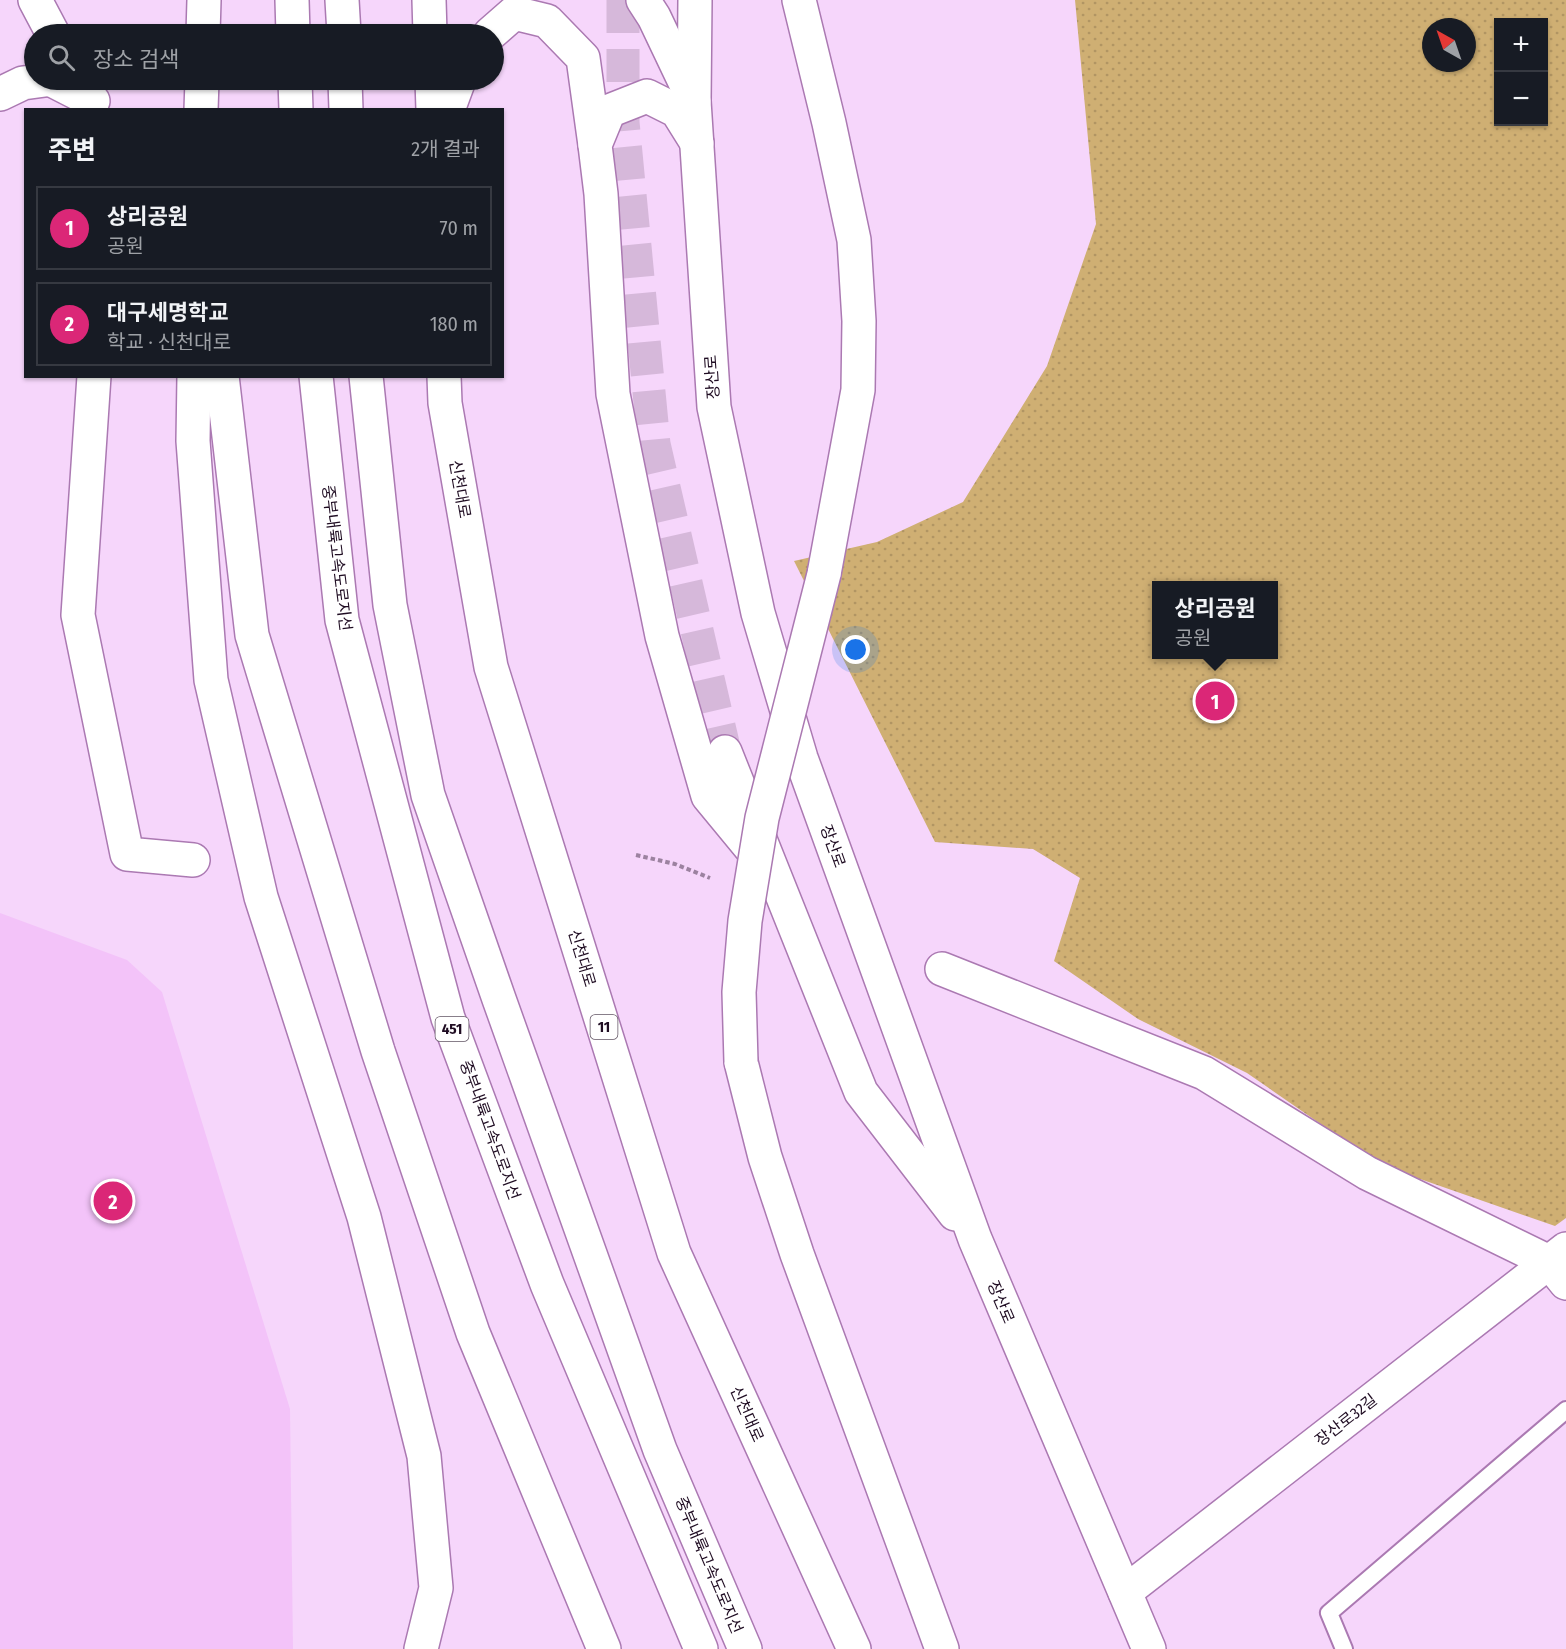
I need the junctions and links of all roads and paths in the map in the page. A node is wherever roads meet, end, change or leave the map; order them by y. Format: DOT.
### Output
graph roads {
  1 [pos="35,0"];
  2 [pos="204,0"];
  3 [pos="292,0"];
  4 [pos="342,0"];
  5 [pos="429,0"];
  6 [pos="643,0"];
  7 [pos="695,0"];
  8 [pos="799,0"];
  9 [pos="48,24"];
  10 [pos="203,24"];
  11 [pos="293,24"];
  12 [pos="343,24"];
  13 [pos="430,24"];
  14 [pos="501,24"];
  15 [pos="24,83"];
  16 [pos="74,90"];
  17 [pos="202,90"];
  18 [pos="295,90"];
  19 [pos="345,90"];
  20 [pos="432,90"];
  21 [pos="455,90"];
  22 [pos="0,94"];
  23 [pos="89,97"];
  24 [pos="694,101"];
  25 [pos="201,108"];
  26 [pos="296,108"];
  27 [pos="346,108"];
  28 [pos="433,108"];
  29 [pos="449,108"];
  30 [pos="696,143"];
  31 [pos="595,145"];
  32 [pos="94,378"];
  33 [pos="194,378"];
  34 [pos="222,378"];
  35 [pos="316,378"];
  36 [pos="366,378"];
  37 [pos="444,378"];
  38 [pos="725,752"];
  39 [pos="636,855"];
  40 [pos="193,860"];
  41 [pos="774,876"];
  42 [pos="710,878"];
  43 [pos="942,969"];
  44 [pos="975,1239"];
  45 [pos="1560,1264"];
  46 [pos="1566,1410"];
  47 [pos="1125,1592"];
  48 [pos="421,1649"];
  49 [pos="604,1649"];
  50 [pos="701,1649"];
  51 [pos="745,1649"];
  52 [pos="854,1649"];
  53 [pos="942,1649"];
  54 [pos="1149,1649"];
  55 [pos="1344,1649"];
  1 -- 9 [label="main road"];
  2 -- 10 [label="main road"];
  3 -- 11 [label="main road"];
  4 -- 12 [label="main road"];
  5 -- 13 [label="main road"];
  6 -- 24 [label="main road"];
  7 -- 24 [label="main road, 장산로"];
  8 -- 53 [label="main road, bridge"];
  14 -- 31 [label="main road"];
  15 -- 22 [label="main road"];
  16 -- 23 [label="main road"];
  17 -- 25 [label="main road"];
  18 -- 26 [label="main road"];
  19 -- 27 [label="main road"];
  20 -- 28 [label="main road"];
  21 -- 29 [label="main road"];
  24 -- 30 [label="main road, 장산로"];
  30 -- 31 [label="main road"];
  30 -- 44 [label="main road, 장산로"];
  31 -- 41 [label="main road"];
  32 -- 40 [label="main road"];
  33 -- 48 [label="main road"];
  34 -- 49 [label="main road"];
  35 -- 50 [label="main road, 중부내륙고속도로지선 / 451"];
  36 -- 51 [label="main road, 중부내륙고속도로지선"];
  37 -- 52 [label="main road, 신천대로 / 11"];
  38 -- 41 [label="main road"];
  39 -- 42 [label="path"];
  41 -- 44 [label="main road"];
  43 -- 45 [label="main road"];
  44 -- 47 [label="main road, 장산로"];
  45 -- 47 [label="main road, 장산로32길"];
  46 -- 55 [label="lane"];
  47 -- 54 [label="main road, 장산로"];
}
